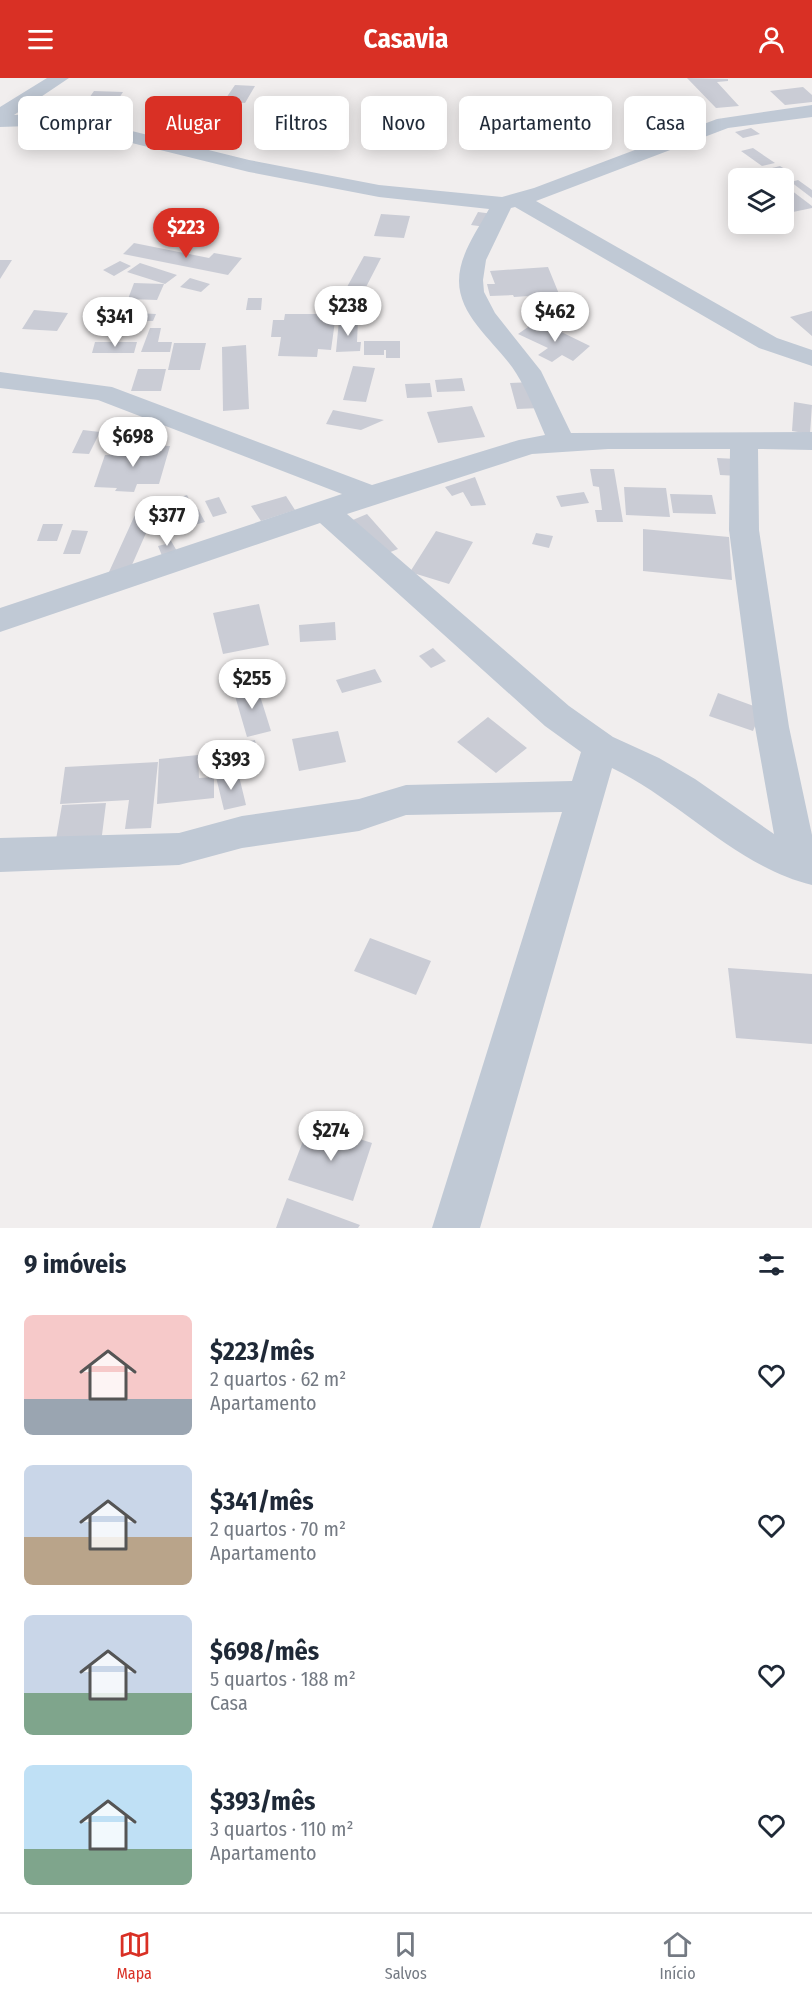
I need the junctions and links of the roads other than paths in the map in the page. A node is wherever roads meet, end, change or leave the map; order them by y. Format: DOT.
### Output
graph roads {
  1 [pos="60,78"];
  2 [pos="37,92"];
  3 [pos="40,96"];
  4 [pos="812,111"];
  5 [pos="0,115"];
  6 [pos="18,120"];
  7 [pos="0,121"];
  8 [pos="133,137"];
  9 [pos="510,202"];
  10 [pos="812,358"];
  11 [pos="0,380"];
  12 [pos="744,441"];
  13 [pos="812,441"];
  14 [pos="561,442"];
  15 [pos="371,495"];
  16 [pos="325,511"];
  17 [pos="0,620"];
  18 [pos="600,747"];
  19 [pos="586,796"];
  20 [pos="0,855"];
  21 [pos="805,866"];
  22 [pos="456,1228"];
  1 -- 2 [label="street"];
  2 -- 3 [label="street"];
  2 -- 5 [label="street"];
  4 -- 9 [label="street"];
  6 -- 7 [label="street"];
  8 -- 9 [label="street"];
  9 -- 10 [label="street"];
  9 -- 14 [label="street"];
  11 -- 15 [label="street"];
  12 -- 13 [label="street"];
  12 -- 14 [label="street"];
  12 -- 21 [label="street"];
  14 -- 15 [label="street"];
  15 -- 16 [label="street"];
  16 -- 17 [label="street"];
  16 -- 18 [label="street"];
  18 -- 19 [label="street"];
  18 -- 21 [label="street"];
  19 -- 20 [label="street"];
  19 -- 22 [label="street"];
}
